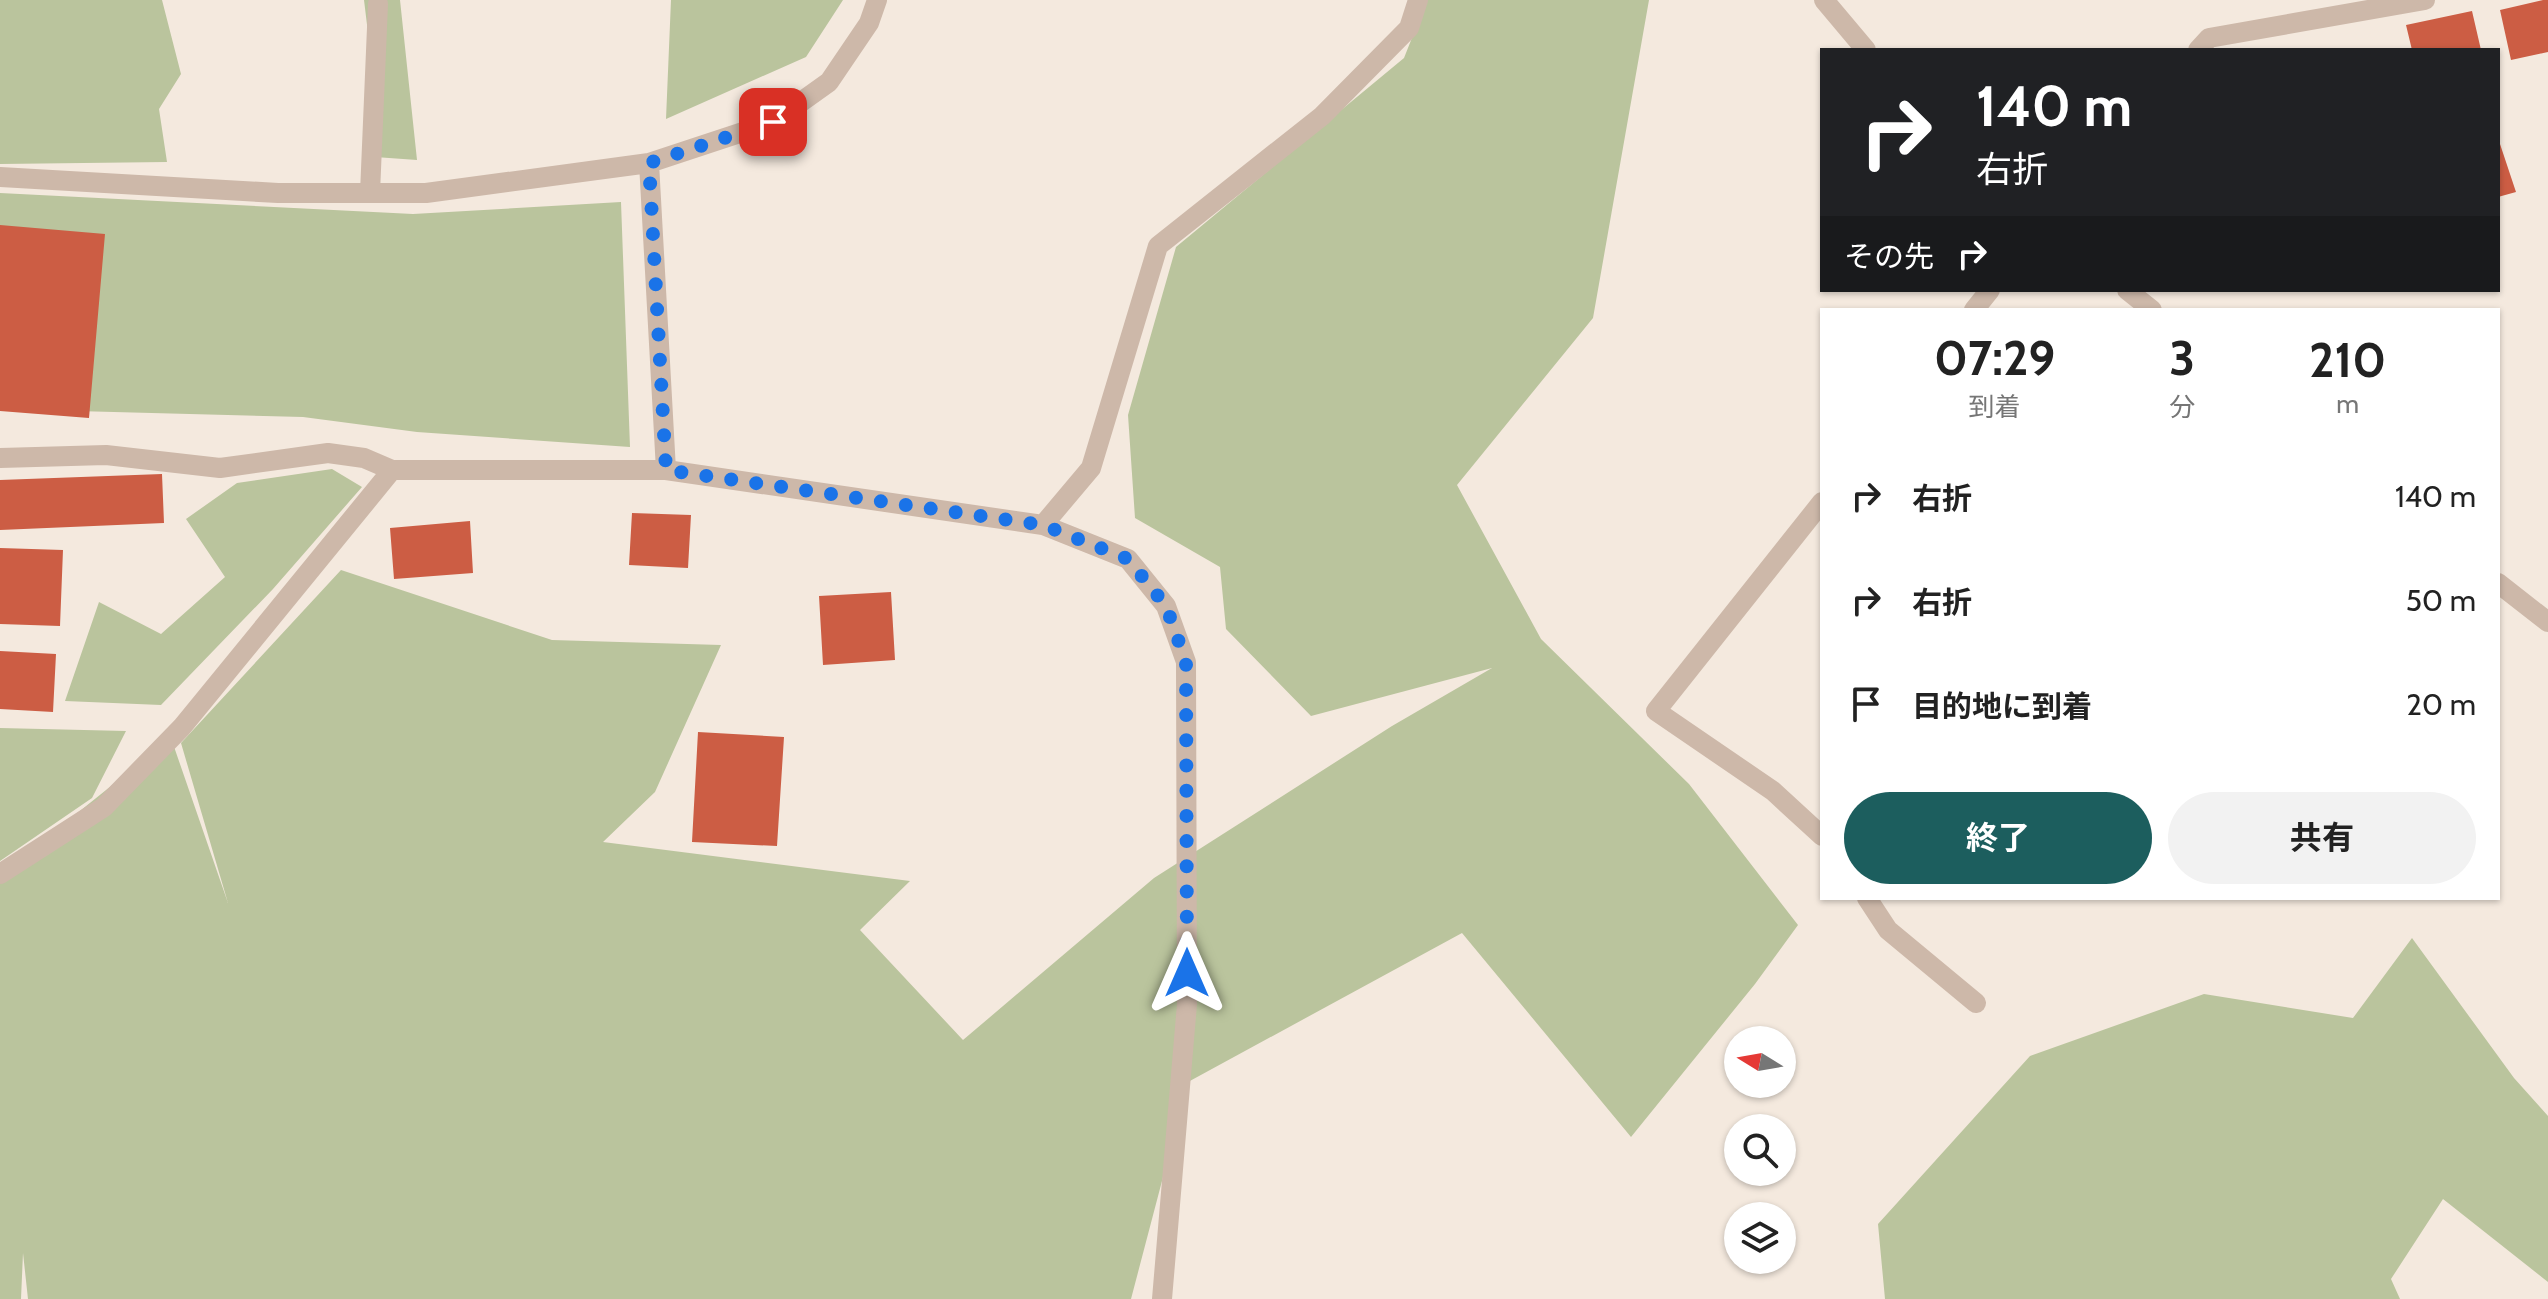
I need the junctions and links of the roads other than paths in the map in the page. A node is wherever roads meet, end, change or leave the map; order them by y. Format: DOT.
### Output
graph roads {
  1 [pos="877,0"];
  2 [pos="1418,0"];
  3 [pos="1824,0"];
  4 [pos="2425,0"];
  5 [pos="378,4"];
  6 [pos="1864,48"];
  7 [pos="2200,48"];
  8 [pos="649,163"];
  9 [pos="0,177"];
  10 [pos="370,193"];
  11 [pos="1988,292"];
  12 [pos="2130,292"];
  13 [pos="1976,308"];
  14 [pos="2150,308"];
  15 [pos="0,458"];
  16 [pos="392,470"];
  17 [pos="666,470"];
  18 [pos="1820,505"];
  19 [pos="1043,525"];
  20 [pos="2500,585"];
  21 [pos="2548,622"];
  22 [pos="1820,834"];
  23 [pos="0,874"];
  24 [pos="1868,900"];
  25 [pos="1976,1003"];
  26 [pos="1162,1299"];
  1 -- 8 [label="street"];
  2 -- 19 [label="street"];
  3 -- 6 [label="street"];
  4 -- 7 [label="street"];
  5 -- 10 [label="street"];
  8 -- 10 [label="street"];
  8 -- 17 [label="street"];
  9 -- 10 [label="street"];
  11 -- 13 [label="street"];
  12 -- 14 [label="street"];
  15 -- 16 [label="street"];
  16 -- 17 [label="street"];
  16 -- 23 [label="street"];
  17 -- 19 [label="street"];
  18 -- 22 [label="street"];
  19 -- 26 [label="street"];
  20 -- 21 [label="street"];
  24 -- 25 [label="street"];
}
